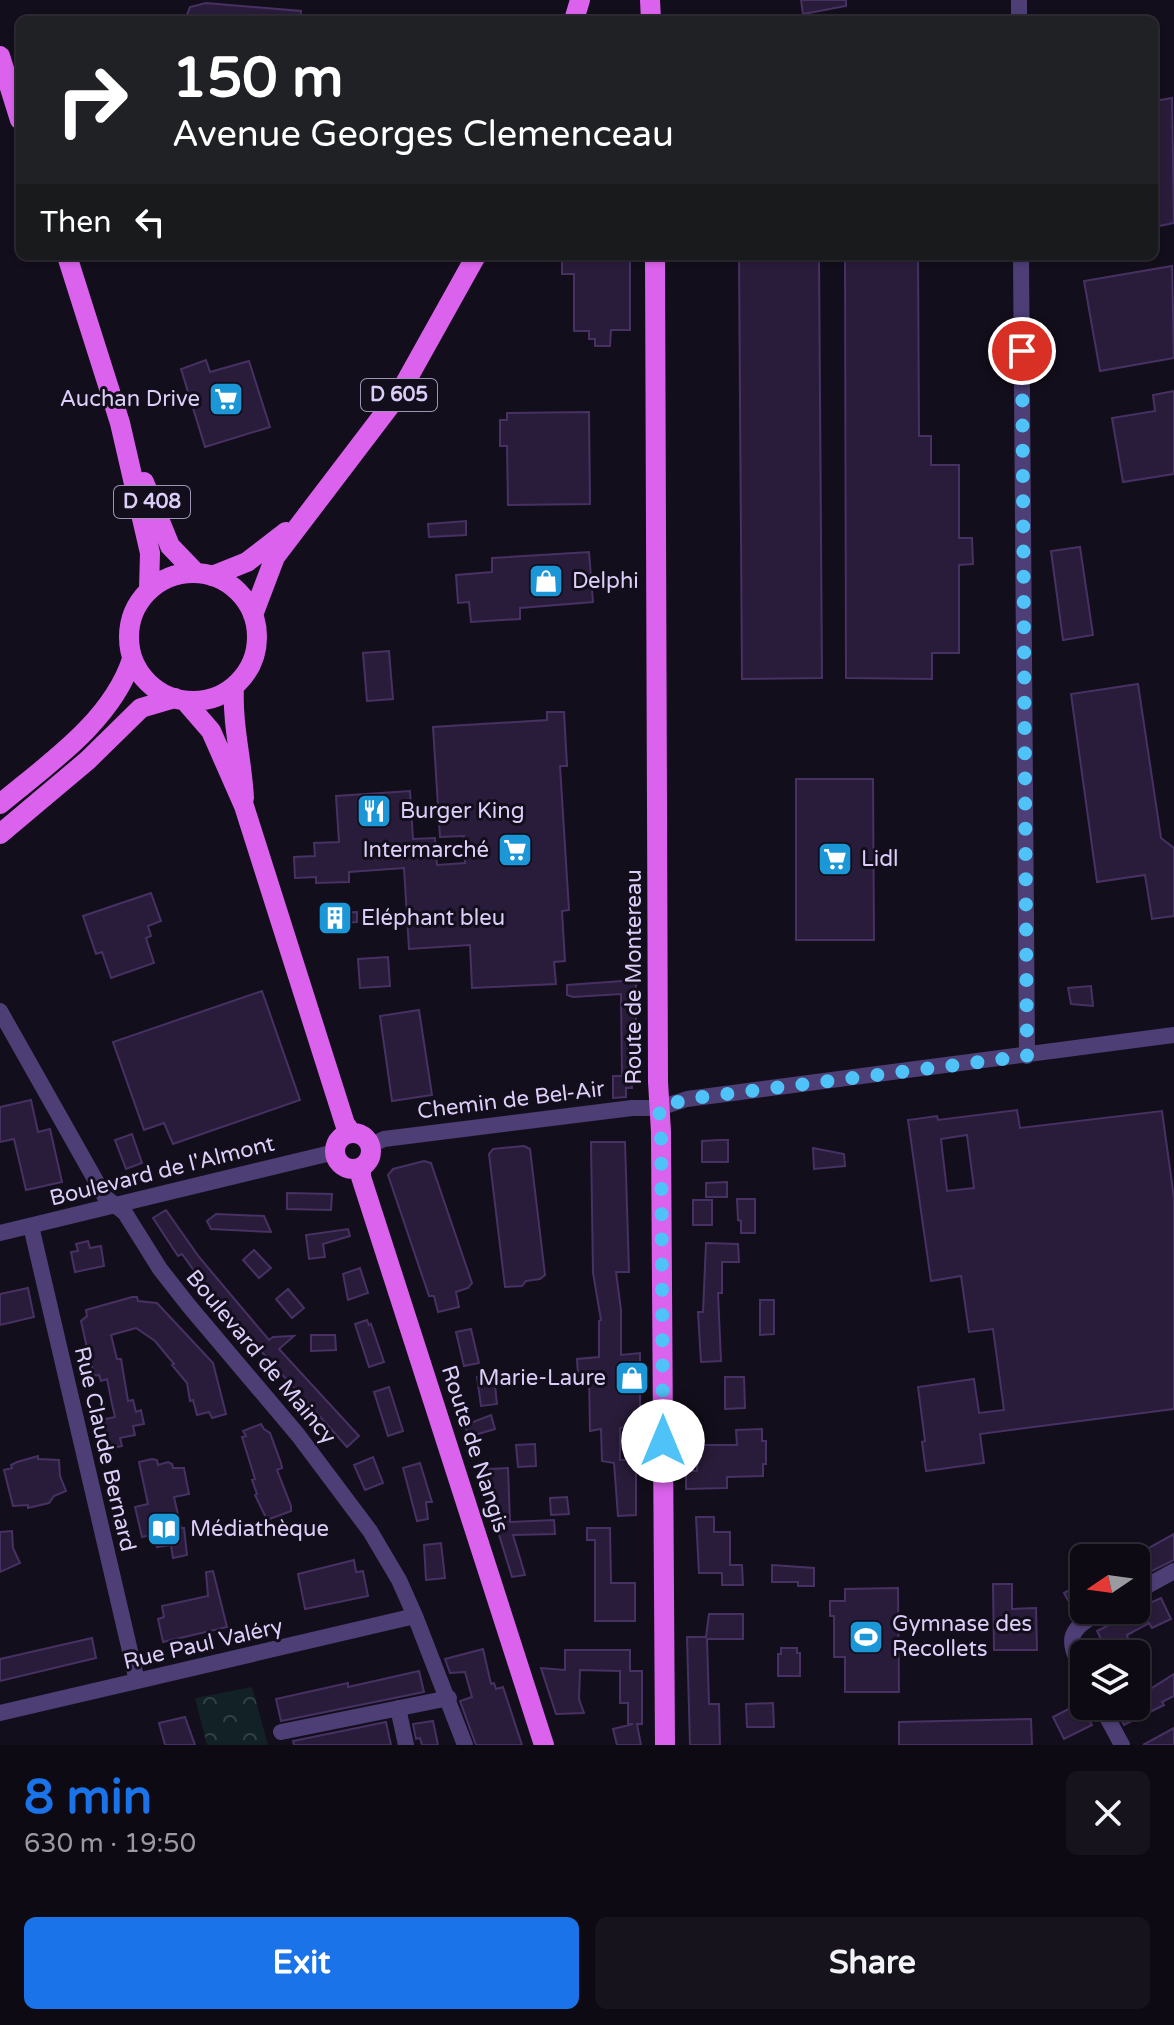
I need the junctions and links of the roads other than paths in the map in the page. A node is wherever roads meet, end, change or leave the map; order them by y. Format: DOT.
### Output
graph roads {
  1 [pos="0,56"];
  2 [pos="16,107"];
  3 [pos="68,260"];
  4 [pos="474,260"];
  5 [pos="655,260"];
  6 [pos="1021,260"];
  7 [pos="120,423"];
  8 [pos="302,520"];
  9 [pos="204,575"];
  10 [pos="149,589"];
  11 [pos="253,615"];
  12 [pos="132,659"];
  13 [pos="234,687"];
  14 [pos="180,700"];
  15 [pos="0,804"];
  16 [pos="244,806"];
  17 [pos="0,834"];
  18 [pos="0,1011"];
  19 [pos="1174,1035"];
  20 [pos="1027,1056"];
  21 [pos="659,1108"];
  22 [pos="351,1132"];
  23 [pos="371,1145"];
  24 [pos="335,1152"];
  25 [pos="361,1168"];
  26 [pos="114,1204"];
  27 [pos="31,1226"];
  28 [pos="0,1233"];
  29 [pos="1174,1571"];
  30 [pos="1150,1584"];
  31 [pos="415,1616"];
  32 [pos="137,1681"];
  33 [pos="449,1698"];
  34 [pos="398,1708"];
  35 [pos="0,1713"];
  36 [pos="1109,1720"];
  37 [pos="281,1732"];
  38 [pos="406,1745"];
  39 [pos="465,1745"];
  40 [pos="544,1745"];
  41 [pos="665,1745"];
  42 [pos="1122,1745"];
  1 -- 2 [label="main road"];
  3 -- 7 [label="main road, D 408"];
  4 -- 8 [label="main road, D 605"];
  5 -- 21 [label="main road, Route de Montereau"];
  6 -- 20 [label="street"];
  7 -- 9 [label="main road, D 408"];
  7 -- 10 [label="main road, D 408"];
  8 -- 9 [label="main road, D 605"];
  8 -- 11 [label="main road, D 605"];
  9 -- 10 [label="main road"];
  9 -- 11 [label="main road"];
  10 -- 12 [label="main road"];
  11 -- 13 [label="main road"];
  12 -- 14 [label="main road"];
  12 -- 15 [label="main road"];
  13 -- 14 [label="main road"];
  13 -- 16 [label="main road"];
  14 -- 16 [label="main road"];
  14 -- 17 [label="main road"];
  16 -- 22 [label="main road"];
  18 -- 26 [label="street, Boulevard de Maincy"];
  19 -- 20 [label="street, Chemin de Bel-Air"];
  20 -- 21 [label="street, Chemin de Bel-Air"];
  21 -- 23 [label="street, Chemin de Bel-Air"];
  21 -- 41 [label="main road, Route de Montereau"];
  22 -- 23 [label="main road"];
  22 -- 24 [label="main road"];
  23 -- 25 [label="main road"];
  24 -- 25 [label="main road"];
  24 -- 26 [label="street, Boulevard de l'Almont"];
  25 -- 40 [label="main road, Route de Nangis"];
  26 -- 27 [label="street, Boulevard de l'Almont"];
  26 -- 31 [label="street, Boulevard de Maincy"];
  27 -- 28 [label="street, Boulevard de l'Almont"];
  27 -- 32 [label="street, Rue Claude Bernard"];
  29 -- 30 [label="street"];
  31 -- 32 [label="street, Rue Paul Valéry"];
  31 -- 33 [label="street, Boulevard de Maincy"];
  32 -- 35 [label="street, Rue Paul Valéry"];
  33 -- 34 [label="street"];
  33 -- 39 [label="street, Boulevard de Maincy"];
  34 -- 37 [label="street"];
  34 -- 38 [label="street"];
  36 -- 42 [label="street"];
}
